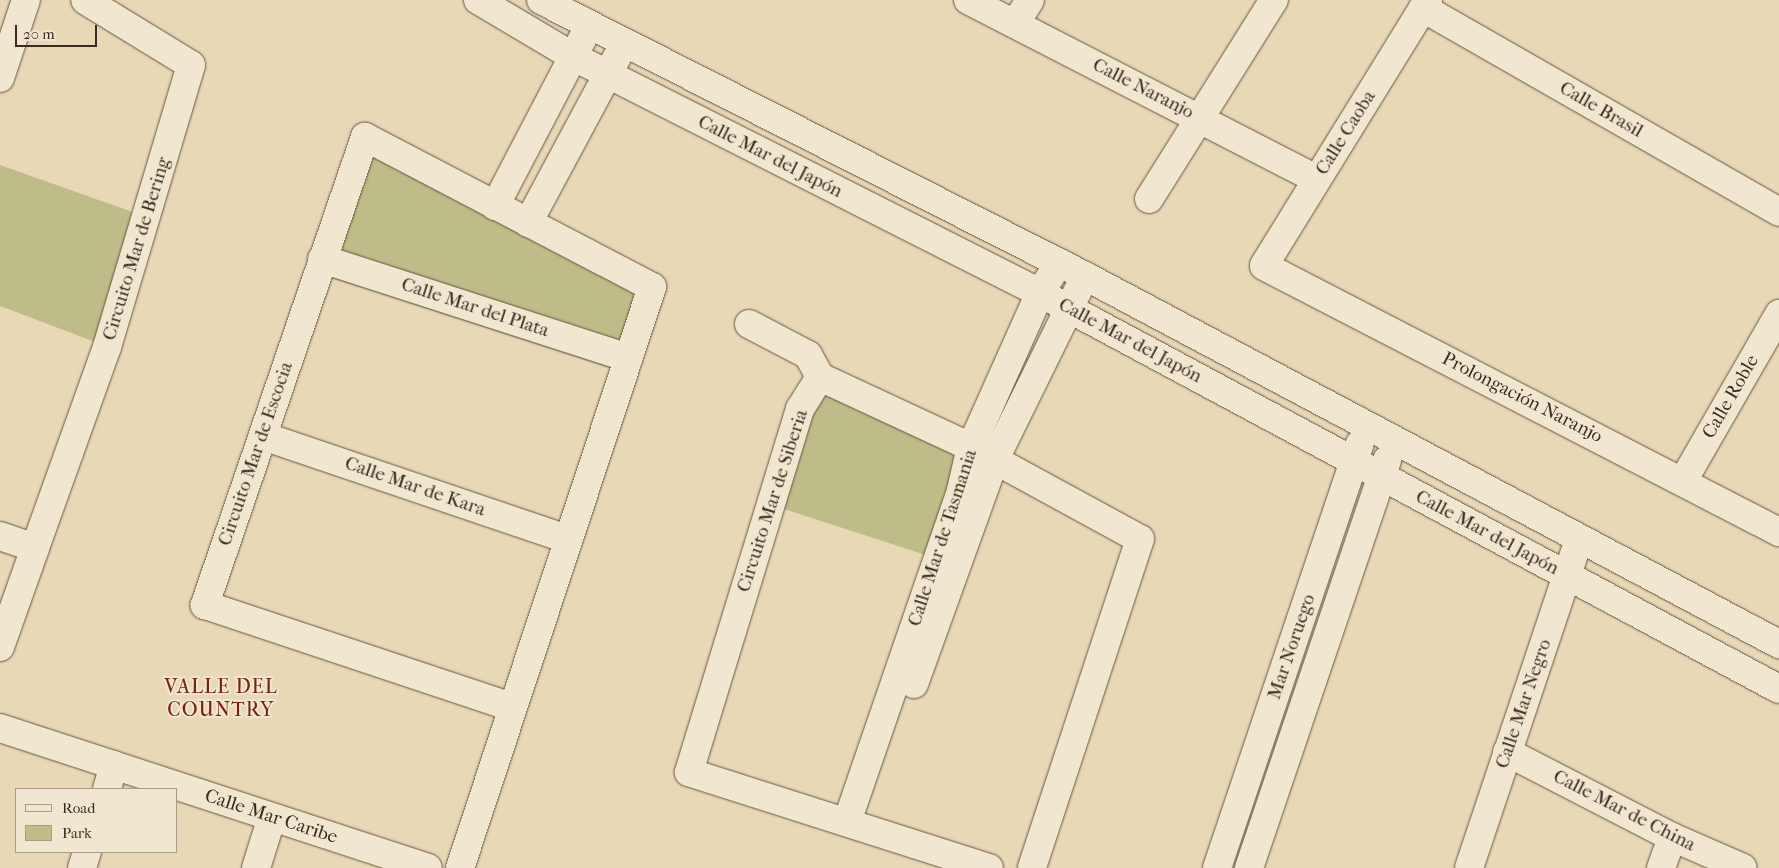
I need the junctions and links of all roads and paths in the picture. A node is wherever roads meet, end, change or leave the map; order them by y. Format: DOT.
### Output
graph roads {
  1 [pos="26,0"];
  2 [pos="86,0"];
  3 [pos="478,0"];
  4 [pos="968,0"];
  5 [pos="1030,0"];
  6 [pos="1274,0"];
  7 [pos="548,2"];
  8 [pos="1425,4"];
  9 [pos="505,6"];
  10 [pos="1015,24"];
  11 [pos="589,26"];
  12 [pos="534,36"];
  13 [pos="624,44"];
  14 [pos="574,57"];
  15 [pos="607,74"];
  16 [pos="0,78"];
  17 [pos="1200,119"];
  18 [pos="1317,179"];
  19 [pos="1149,199"];
  20 [pos="495,206"];
  21 [pos="1779,212"];
  22 [pos="528,223"];
  23 [pos="322,259"];
  24 [pos="1059,263"];
  25 [pos="1264,266"];
  26 [pos="1085,276"];
  27 [pos="1040,293"];
  28 [pos="1068,308"];
  29 [pos="1779,314"];
  30 [pos="749,324"];
  31 [pos="628,358"];
  32 [pos="820,377"];
  33 [pos="1366,426"];
  34 [pos="263,436"];
  35 [pos="1394,441"];
  36 [pos="983,453"];
  37 [pos="1354,461"];
  38 [pos="1382,477"];
  39 [pos="1683,481"];
  40 [pos="1779,532"];
  41 [pos="0,536"];
  42 [pos="567,539"];
  43 [pos="1579,540"];
  44 [pos="35,548"];
  45 [pos="1567,576"];
  46 [pos="1779,644"];
  47 [pos="0,647"];
  48 [pos="1779,689"];
  49 [pos="511,707"];
  50 [pos="0,728"];
  51 [pos="1507,752"];
  52 [pos="111,777"];
  53 [pos="155,788"];
  54 [pos="178,794"];
  55 [pos="272,817"];
  56 [pos="855,824"];
  57 [pos="1672,837"];
  58 [pos="87,853"];
  59 [pos="82,868"];
  60 [pos="256,868"];
  61 [pos="428,868"];
  62 [pos="460,868"];
  63 [pos="989,868"];
  64 [pos="1032,868"];
  65 [pos="1217,868"];
  66 [pos="1249,868"];
  67 [pos="1469,868"];
  68 [pos="1661,868"];
  69 [pos="1743,868"];
  1 -- 16 [label="street"];
  2 -- 44 [label="street, Circuito Mar de Bering"];
  3 -- 9 [label="street, Calle Mar del Japón"];
  4 -- 10 [label="street, Calle Naranjo"];
  5 -- 10 [label="street"];
  6 -- 17 [label="street"];
  7 -- 11 [label="street, Calle Mar del Japón"];
  7 -- 12 [label="street"];
  8 -- 18 [label="street, Calle Caoba"];
  8 -- 21 [label="street, Calle Brasil"];
  9 -- 12 [label="street, Calle Mar del Japón"];
  10 -- 17 [label="street, Calle Naranjo"];
  11 -- 13 [label="street, Calle Mar del Japón"];
  11 -- 14 [label="street"];
  12 -- 14 [label="street, Calle Mar del Japón"];
  13 -- 15 [label="street"];
  13 -- 24 [label="street, Calle Mar del Japón"];
  14 -- 15 [label="street, Calle Mar del Japón"];
  14 -- 20 [label="street"];
  15 -- 22 [label="street"];
  15 -- 27 [label="street, Calle Mar del Japón"];
  17 -- 18 [label="street, Calle Naranjo"];
  17 -- 19 [label="street"];
  18 -- 25 [label="street, Calle Caoba"];
  20 -- 22 [label="street, Circuito Mar de Escocia"];
  20 -- 23 [label="street, Circuito Mar de Escocia"];
  22 -- 31 [label="street, Circuito Mar de Escocia"];
  23 -- 31 [label="street, Calle Mar del Plata"];
  23 -- 34 [label="street, Circuito Mar de Escocia"];
  24 -- 26 [label="street, Calle Mar del Japón"];
  24 -- 27 [label="street, Calle Mar de Tasmania"];
  25 -- 39 [label="street, Prolongación Naranjo"];
  26 -- 28 [label="street, Calle Mar de Tasmania"];
  26 -- 33 [label="street, Calle Mar del Japón"];
  27 -- 28 [label="street, Calle Mar del Japón"];
  27 -- 36 [label="street, Calle Mar de Tasmania"];
  28 -- 36 [label="street, Calle Mar de Tasmania"];
  28 -- 37 [label="street, Calle Mar del Japón"];
  29 -- 39 [label="street, Calle Roble"];
  30 -- 32 [label="street"];
  31 -- 42 [label="street, Circuito Mar de Escocia"];
  32 -- 36 [label="street"];
  32 -- 56 [label="street, Circuito Mar de Siberia"];
  33 -- 35 [label="street, Calle Mar del Japón"];
  33 -- 37 [label="street, Mar Noruego"];
  34 -- 42 [label="street, Calle Mar de Kara"];
  34 -- 49 [label="street, Circuito Mar de Escocia"];
  35 -- 38 [label="street, Mar Noruego"];
  35 -- 43 [label="street, Calle Mar del Japón"];
  36 -- 56 [label="street, Calle Mar de Tasmania"];
  36 -- 64 [label="street"];
  37 -- 38 [label="street, Calle Mar del Japón"];
  37 -- 65 [label="street, Mar Noruego"];
  38 -- 45 [label="street, Calle Mar del Japón"];
  38 -- 66 [label="street, Mar Noruego"];
  39 -- 40 [label="street, Prolongación Naranjo"];
  41 -- 44 [label="street"];
  42 -- 49 [label="street, Circuito Mar de Escocia"];
  43 -- 45 [label="street, Calle Mar Negro"];
  43 -- 46 [label="street, Calle Mar del Japón"];
  44 -- 47 [label="street, Circuito Mar de Bering"];
  45 -- 48 [label="street, Calle Mar del Japón"];
  45 -- 51 [label="street, Calle Mar Negro"];
  49 -- 62 [label="street, Circuito Mar de Escocia"];
  50 -- 52 [label="street, Calle Mar Caribe"];
  51 -- 57 [label="street, Calle Mar de China"];
  51 -- 67 [label="street, Calle Mar Negro"];
  52 -- 53 [label="street, Calle Mar Caribe"];
  54 -- 55 [label="street, Calle Mar Caribe"];
  55 -- 60 [label="street"];
  55 -- 61 [label="street, Calle Mar Caribe"];
  56 -- 63 [label="street, Circuito Mar de Siberia"];
  57 -- 68 [label="street"];
  57 -- 69 [label="street, Calle Mar de China"];
  58 -- 59 [label="street"];
}
